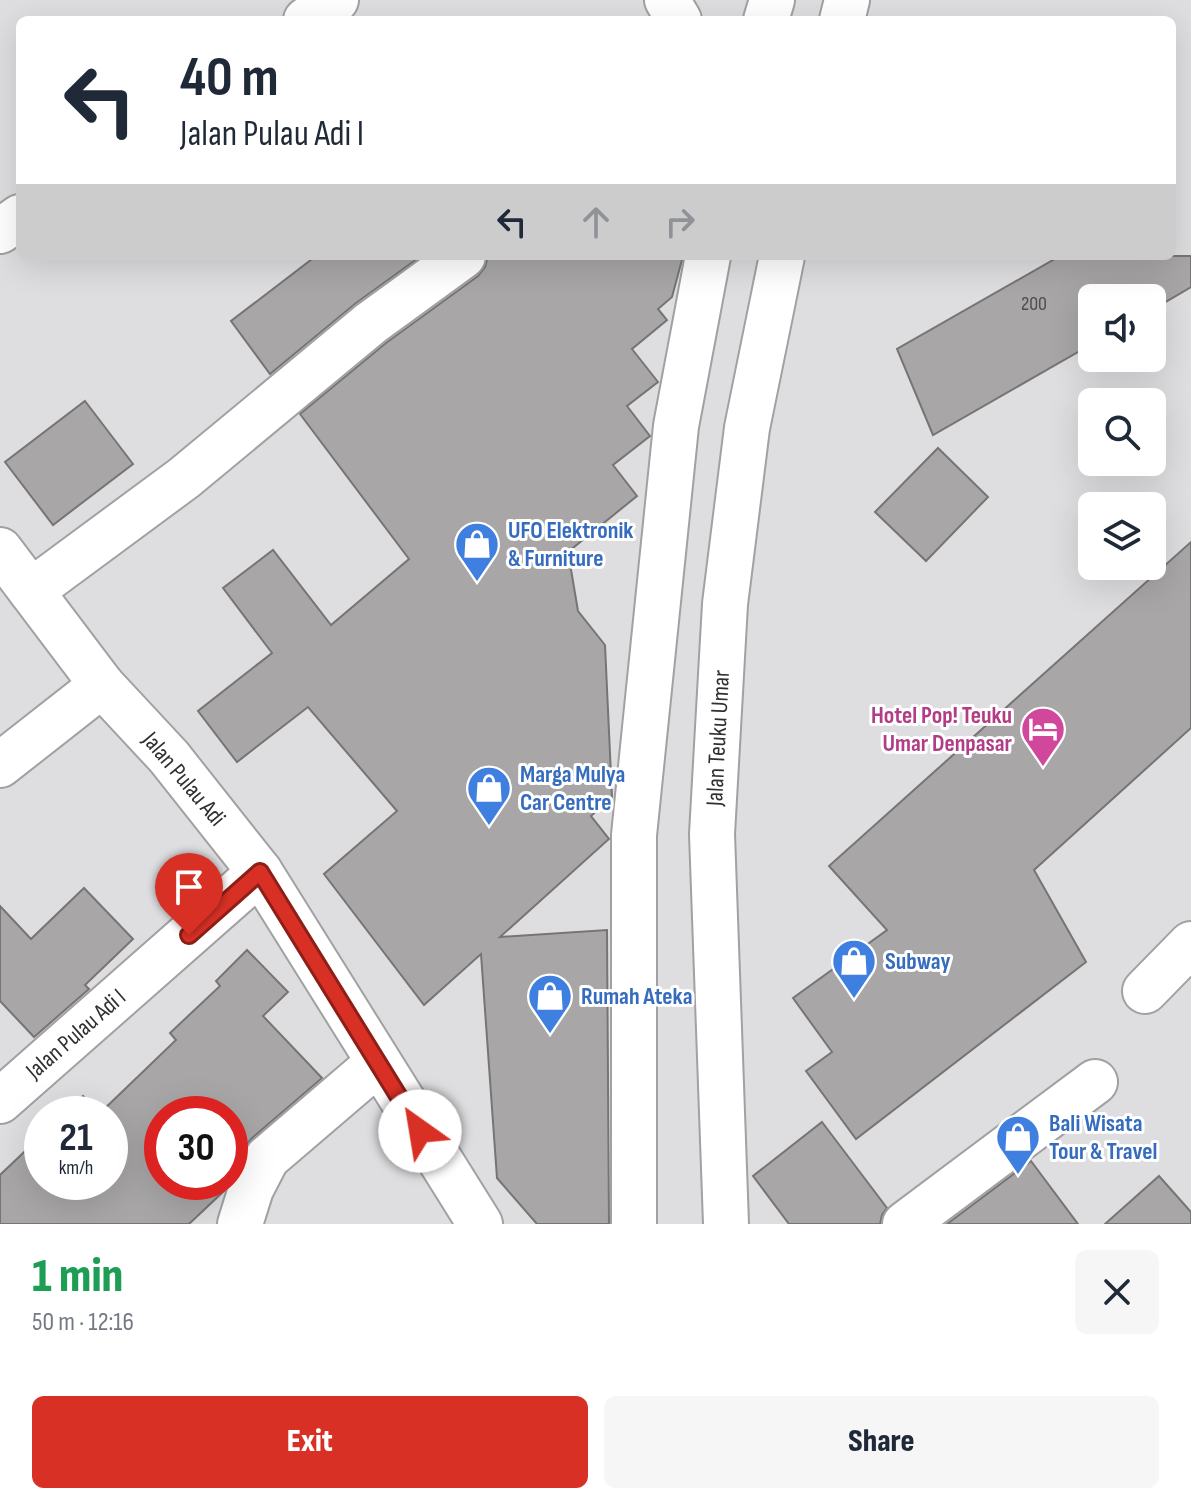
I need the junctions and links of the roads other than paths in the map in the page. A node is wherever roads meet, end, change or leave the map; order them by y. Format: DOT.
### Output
graph roads {
  1 [pos="336,0"];
  2 [pos="312,16"];
  3 [pos="458,260"];
  4 [pos="707,260"];
  5 [pos="781,260"];
  6 [pos="0,550"];
  7 [pos="31,591"];
  8 [pos="102,685"];
  9 [pos="0,765"];
  10 [pos="260,872"];
  11 [pos="1191,944"];
  12 [pos="1145,991"];
  13 [pos="378,1063"];
  14 [pos="1095,1082"];
  15 [pos="0,1101"];
  16 [pos="240,1224"];
  17 [pos="480,1224"];
  18 [pos="634,1224"];
  19 [pos="726,1224"];
  20 [pos="905,1224"];
  1 -- 2 [label="street"];
  3 -- 7 [label="street"];
  4 -- 18 [label="street"];
  5 -- 19 [label="street, Jalan Teuku Umar"];
  6 -- 7 [label="street, Jalan Pulau Adi"];
  7 -- 8 [label="street, Jalan Pulau Adi"];
  8 -- 9 [label="street"];
  8 -- 10 [label="street, Jalan Pulau Adi"];
  10 -- 13 [label="street, Jalan Pulau Adi"];
  10 -- 15 [label="street, Jalan Pulau Adi I"];
  11 -- 12 [label="street"];
  13 -- 16 [label="street"];
  13 -- 17 [label="street, Jalan Pulau Adi"];
  14 -- 20 [label="street"];
}
